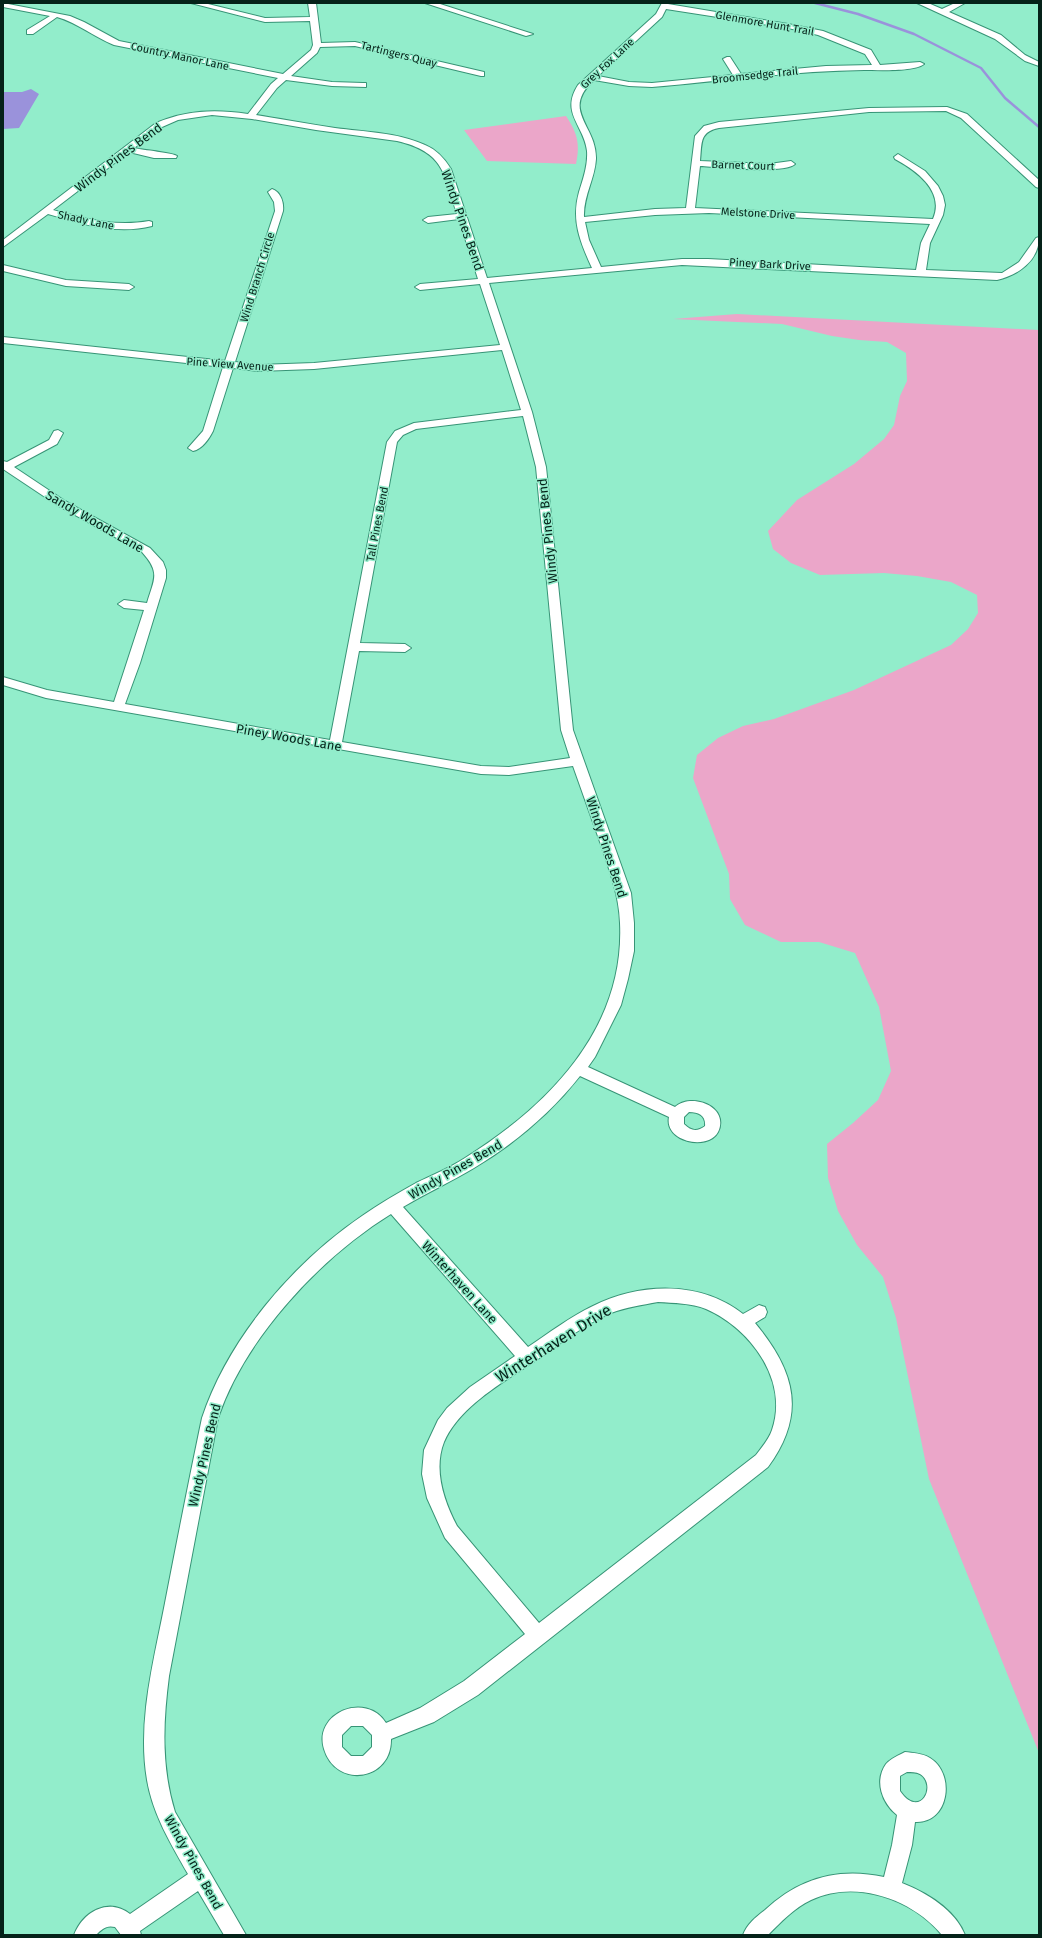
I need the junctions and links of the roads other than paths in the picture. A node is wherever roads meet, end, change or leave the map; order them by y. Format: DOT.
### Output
graph roads {
  1 [pos="195,3"];
  2 [pos="312,3"];
  3 [pos="428,3"];
  4 [pos="921,3"];
  5 [pos="961,3"];
  6 [pos="3,5"];
  7 [pos="665,5"];
  8 [pos="942,12"];
  9 [pos="56,16"];
  10 [pos="314,19"];
  11 [pos="30,32"];
  12 [pos="529,34"];
  13 [pos="317,45"];
  14 [pos="727,59"];
  15 [pos="920,64"];
  16 [pos="1039,64"];
  17 [pos="877,67"];
  18 [pos="481,74"];
  19 [pos="284,77"];
  20 [pos="592,77"];
  21 [pos="739,77"];
  22 [pos="364,85"];
  23 [pos="250,117"];
  24 [pos="127,149"];
  25 [pos="173,156"];
  26 [pos="898,157"];
  27 [pos="695,163"];
  28 [pos="792,164"];
  29 [pos="1039,185"];
  30 [pos="272,192"];
  31 [pos="47,211"];
  32 [pos="690,211"];
  33 [pos="463,216"];
  34 [pos="428,220"];
  35 [pos="579,220"];
  36 [pos="936,222"];
  37 [pos="149,224"];
  38 [pos="1039,240"];
  39 [pos="3,244"];
  40 [pos="3,268"];
  41 [pos="598,270"];
  42 [pos="921,273"];
  43 [pos="484,281"];
  44 [pos="129,287"];
  45 [pos="420,287"];
  46 [pos="4,341"];
  47 [pos="506,347"];
  48 [pos="230,365"];
  49 [pos="527,412"];
  50 [pos="58,433"];
  51 [pos="193,448"];
  52 [pos="4,465"];
  53 [pos="124,604"];
  54 [pos="152,607"];
  55 [pos="354,647"];
  56 [pos="405,648"];
  57 [pos="3,681"];
  58 [pos="118,707"];
  59 [pos="335,746"];
  60 [pos="578,761"];
  61 [pos="579,1069"];
  62 [pos="677,1114"];
  63 [pos="393,1206"];
  64 [pos="759,1312"];
  65 [pos="744,1322"];
  66 [pos="527,1358"];
  67 [pos="538,1636"];
  68 [pos="381,1734"];
  69 [pos="907,1811"];
  70 [pos="201,1877"];
  71 [pos="891,1889"];
  72 [pos="129,1931"];
  73 [pos="84,1935"];
  74 [pos="236,1935"];
  75 [pos="753,1935"];
  76 [pos="954,1935"];
  1 -- 10 [label="street"];
  2 -- 10 [label="street"];
  3 -- 12 [label="street"];
  4 -- 8 [label="street"];
  5 -- 8 [label="street"];
  6 -- 9 [label="street, Country Manor Lane"];
  7 -- 17 [label="street, Glenmore Hunt Trail"];
  7 -- 20 [label="street, Grey Fox Lane"];
  8 -- 16 [label="street"];
  9 -- 11 [label="street"];
  9 -- 19 [label="street, Country Manor Lane"];
  10 -- 13 [label="street"];
  13 -- 18 [label="street, Tartingers Quay"];
  13 -- 19 [label="street"];
  14 -- 21 [label="street"];
  15 -- 17 [label="street, Broomsedge Trail"];
  17 -- 21 [label="street, Broomsedge Trail"];
  19 -- 22 [label="street, Country Manor Lane"];
  19 -- 23 [label="street"];
  20 -- 21 [label="street, Broomsedge Trail"];
  20 -- 35 [label="street, Grey Fox Lane"];
  23 -- 24 [label="street, Windy Pines Bend"];
  23 -- 33 [label="street, Windy Pines Bend"];
  24 -- 25 [label="street"];
  24 -- 31 [label="street, Windy Pines Bend"];
  26 -- 36 [label="street"];
  27 -- 28 [label="street, Barnet Court"];
  27 -- 29 [label="street"];
  27 -- 32 [label="street"];
  30 -- 48 [label="street, Wind Branch Circle"];
  31 -- 37 [label="street, Shady Lane"];
  31 -- 39 [label="street, Windy Pines Bend"];
  32 -- 35 [label="street, Melstone Drive"];
  32 -- 36 [label="street, Melstone Drive"];
  33 -- 34 [label="street"];
  33 -- 43 [label="street, Windy Pines Bend"];
  35 -- 41 [label="street, Grey Fox Lane"];
  36 -- 42 [label="street"];
  38 -- 42 [label="street, Piney Bark Drive"];
  40 -- 44 [label="street"];
  41 -- 42 [label="street, Piney Bark Drive"];
  41 -- 43 [label="street, Piney Bark Drive"];
  43 -- 45 [label="street, Piney Bark Drive"];
  43 -- 47 [label="street, Windy Pines Bend"];
  46 -- 48 [label="street, Pine View Avenue"];
  47 -- 48 [label="street, Pine View Avenue"];
  47 -- 49 [label="street, Windy Pines Bend"];
  48 -- 51 [label="street, Wind Branch Circle"];
  49 -- 55 [label="street, Tall Pines Bend"];
  49 -- 60 [label="street, Windy Pines Bend"];
  50 -- 52 [label="street"];
  52 -- 54 [label="street, Sandy Woods Lane"];
  53 -- 54 [label="street"];
  54 -- 58 [label="street, Sandy Woods Lane"];
  55 -- 56 [label="street"];
  55 -- 59 [label="street, Tall Pines Bend"];
  57 -- 58 [label="street, Piney Woods Lane"];
  58 -- 59 [label="street, Piney Woods Lane"];
  59 -- 60 [label="street, Piney Woods Lane"];
  60 -- 61 [label="street, Windy Pines Bend"];
  61 -- 62 [label="street"];
  61 -- 63 [label="street, Windy Pines Bend"];
  63 -- 66 [label="street, Winterhaven Lane"];
  63 -- 70 [label="street, Windy Pines Bend"];
  64 -- 65 [label="street"];
  65 -- 66 [label="street, Winterhaven Drive"];
  65 -- 67 [label="street, Winterhaven Drive"];
  66 -- 67 [label="street, Winterhaven Drive"];
  67 -- 68 [label="street, Winterhaven Drive"];
  69 -- 71 [label="street"];
  70 -- 72 [label="street"];
  70 -- 74 [label="street, Windy Pines Bend"];
  71 -- 75 [label="street"];
  71 -- 76 [label="street"];
  72 -- 73 [label="street"];
}
